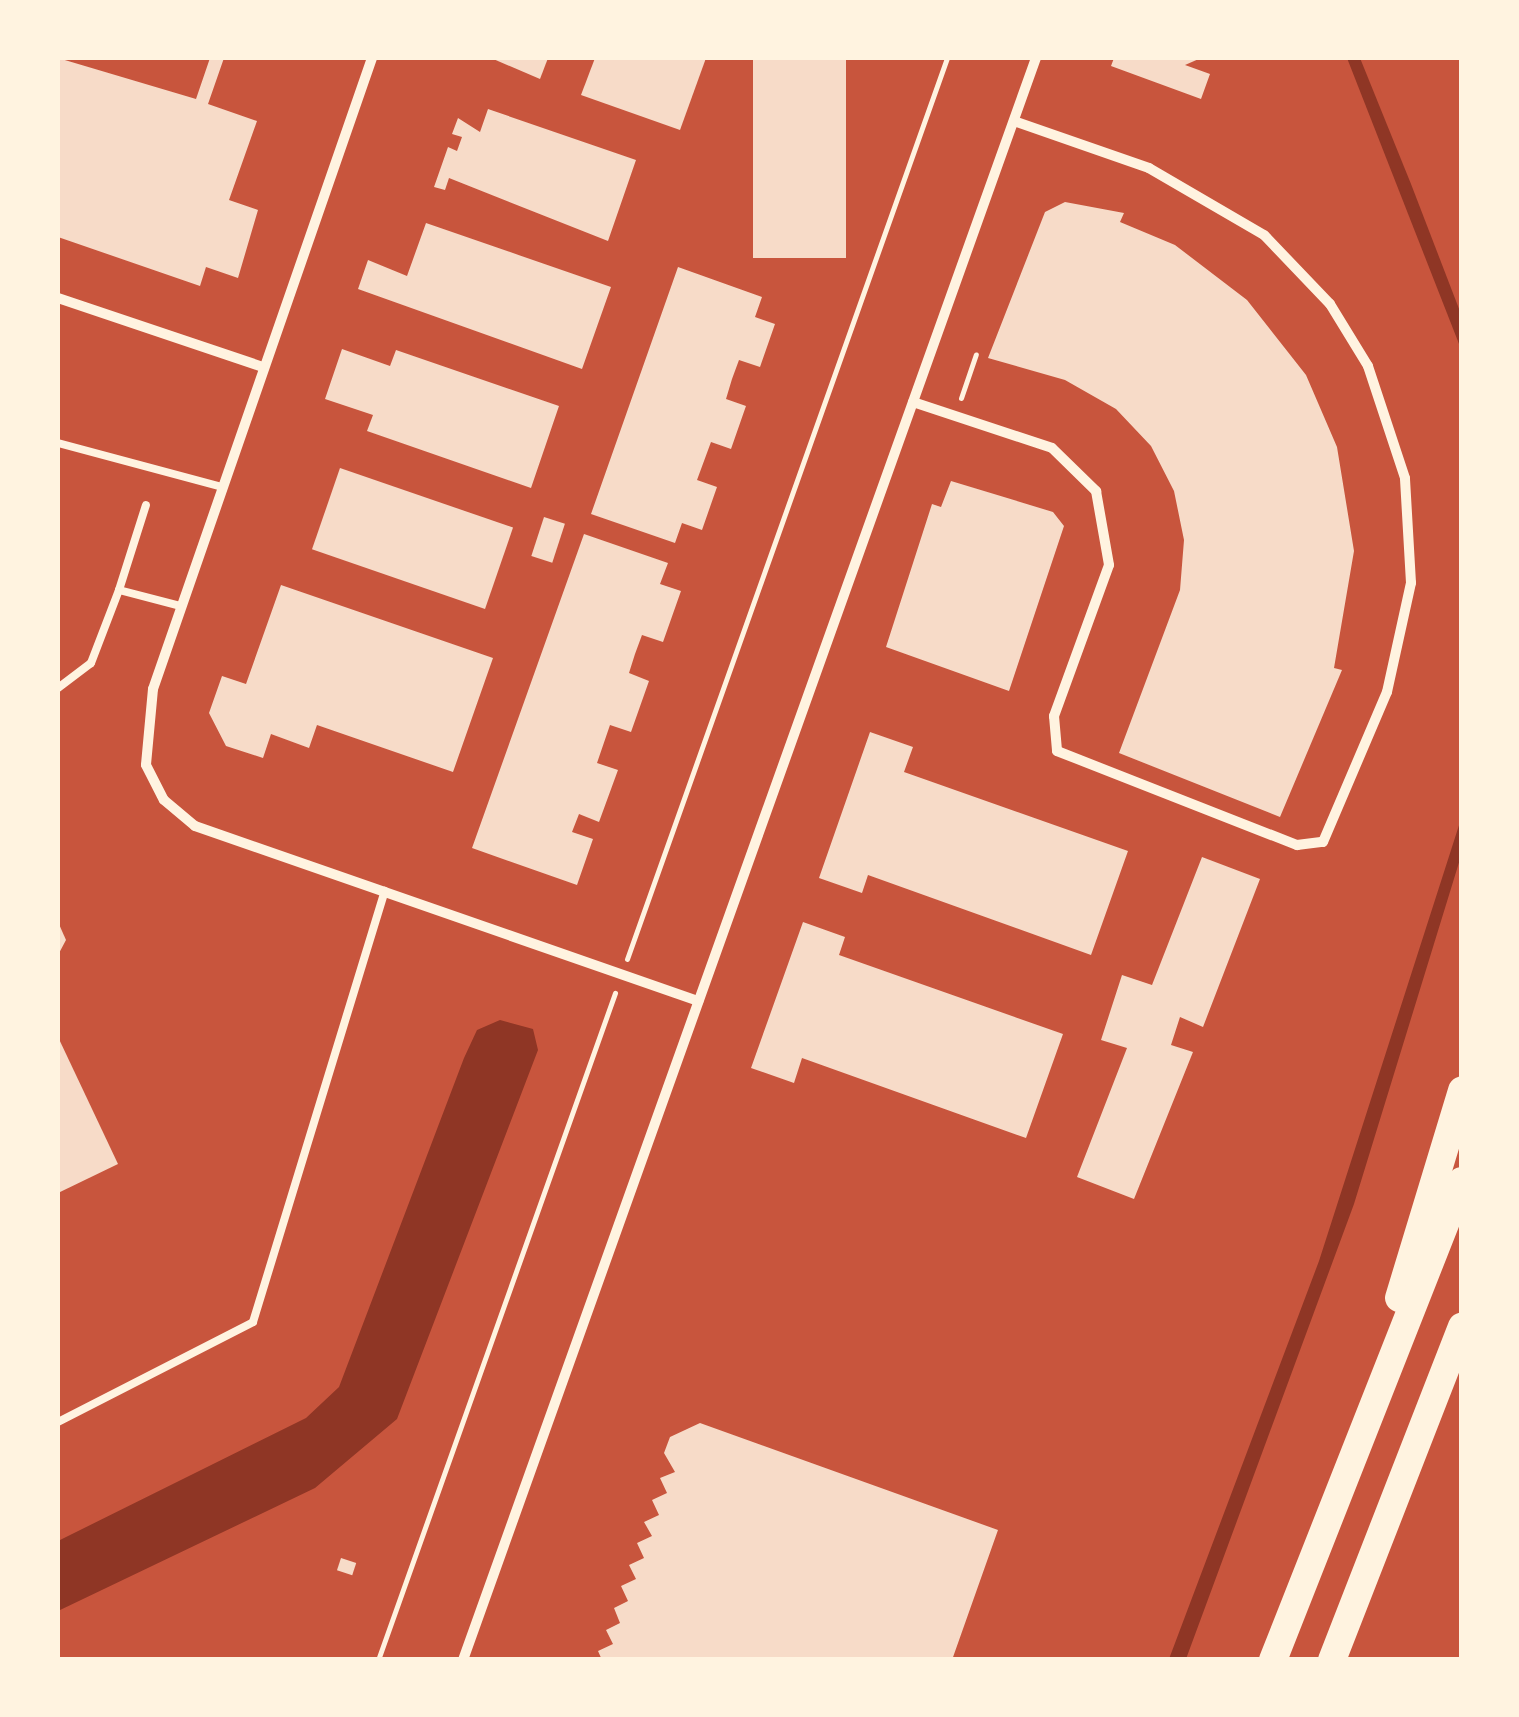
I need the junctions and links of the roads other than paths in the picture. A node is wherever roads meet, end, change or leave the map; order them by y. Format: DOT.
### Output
graph roads {
  1 [pos="372,58"];
  2 [pos="1036,58"];
  3 [pos="1014,121"];
  4 [pos="58,298"];
  5 [pos="263,366"];
  6 [pos="913,402"];
  7 [pos="58,442"];
  8 [pos="222,488"];
  9 [pos="146,505"];
  10 [pos="119,590"];
  11 [pos="181,606"];
  12 [pos="58,688"];
  13 [pos="385,891"];
  14 [pos="698,1001"];
  15 [pos="1462,1090"];
  16 [pos="1462,1181"];
  17 [pos="1462,1326"];
  18 [pos="58,1422"];
  19 [pos="1364,1430"];
  20 [pos="463,1660"];
  21 [pos="1273,1660"];
  22 [pos="1332,1660"];
  1 -- 5 [label="street"];
  2 -- 3 [label="street"];
  3 -- 6 [label="street"];
  3 -- 6 [label="street"];
  4 -- 5 [label="street"];
  5 -- 8 [label="street"];
  6 -- 14 [label="street"];
  7 -- 8 [label="lane"];
  8 -- 11 [label="street"];
  9 -- 10 [label="lane"];
  10 -- 11 [label="lane"];
  10 -- 12 [label="lane"];
  11 -- 13 [label="street"];
  13 -- 14 [label="street"];
  13 -- 18 [label="lane"];
  14 -- 20 [label="street"];
  15 -- 19 [label="highway"];
  16 -- 19 [label="highway"];
  17 -- 22 [label="highway"];
  19 -- 21 [label="highway"];
}
